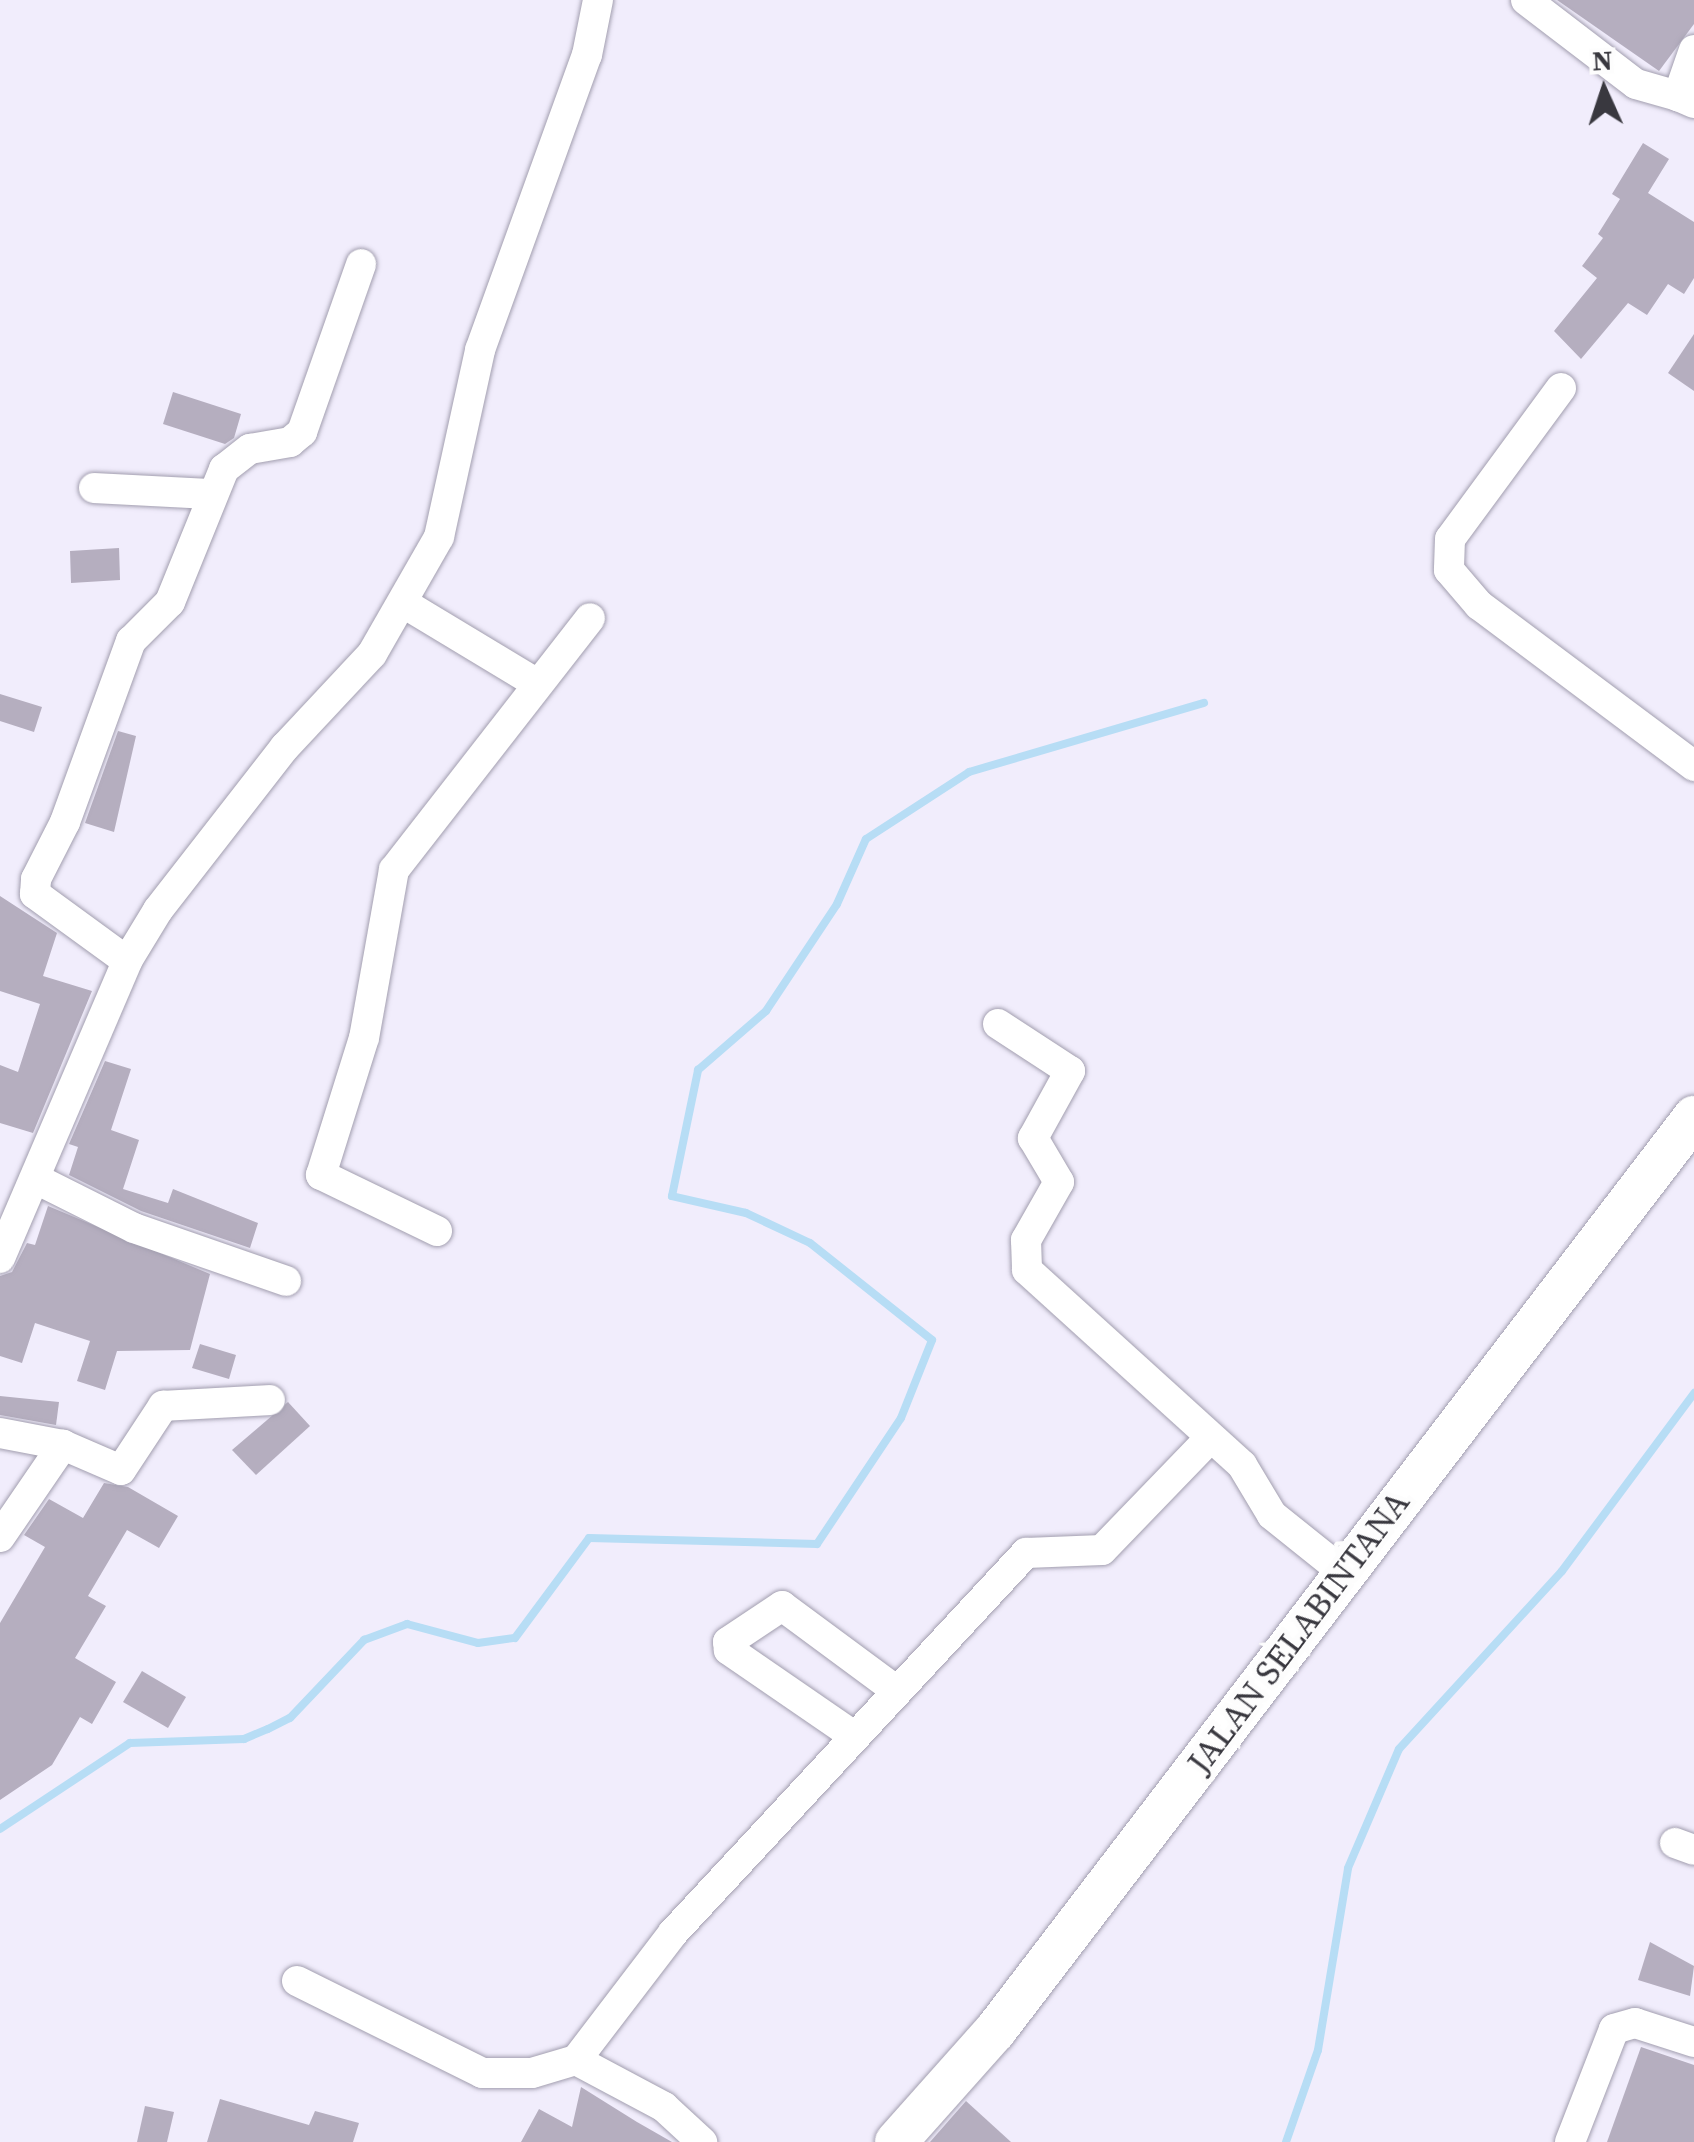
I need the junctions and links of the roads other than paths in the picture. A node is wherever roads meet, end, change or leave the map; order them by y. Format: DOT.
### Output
graph roads {
  1 [pos="598,0"];
  2 [pos="1526,0"];
  3 [pos="1694,50"];
  4 [pos="1686,99"];
  5 [pos="361,264"];
  6 [pos="1561,388"];
  7 [pos="94,488"];
  8 [pos="209,494"];
  9 [pos="404,604"];
  10 [pos="590,618"];
  11 [pos="536,683"];
  12 [pos="1694,766"];
  13 [pos="127,961"];
  14 [pos="998,1024"];
  15 [pos="1694,1117"];
  16 [pos="38,1180"];
  17 [pos="437,1231"];
  18 [pos="0,1258"];
  19 [pos="286,1281"];
  20 [pos="270,1400"];
  21 [pos="0,1433"];
  22 [pos="1210,1438"];
  23 [pos="63,1445"];
  24 [pos="0,1537"];
  25 [pos="1342,1571"];
  26 [pos="897,1691"];
  27 [pos="854,1736"];
  28 [pos="297,1981"];
  29 [pos="1694,2042"];
  30 [pos="576,2060"];
  31 [pos="702,2142"];
  32 [pos="896,2142"];
  33 [pos="1570,2142"];
  1 -- 9 [label="street"];
  2 -- 4 [label="street"];
  3 -- 4 [label="street"];
  5 -- 8 [label="street"];
  6 -- 12 [label="street"];
  7 -- 8 [label="street"];
  8 -- 13 [label="street"];
  9 -- 11 [label="street"];
  9 -- 13 [label="street"];
  10 -- 11 [label="street"];
  11 -- 17 [label="street"];
  13 -- 16 [label="street"];
  14 -- 22 [label="street"];
  15 -- 25 [label="street, JALAN SELABINTANA"];
  16 -- 18 [label="street"];
  16 -- 19 [label="street"];
  20 -- 23 [label="street"];
  21 -- 23 [label="street"];
  22 -- 25 [label="street"];
  22 -- 26 [label="street"];
  23 -- 24 [label="street"];
  25 -- 32 [label="street, JALAN SELABINTANA"];
  26 -- 27 [label="street"];
  26 -- 27 [label="street"];
  27 -- 30 [label="street"];
  28 -- 30 [label="street"];
  29 -- 33 [label="street"];
  30 -- 31 [label="street"];
}
